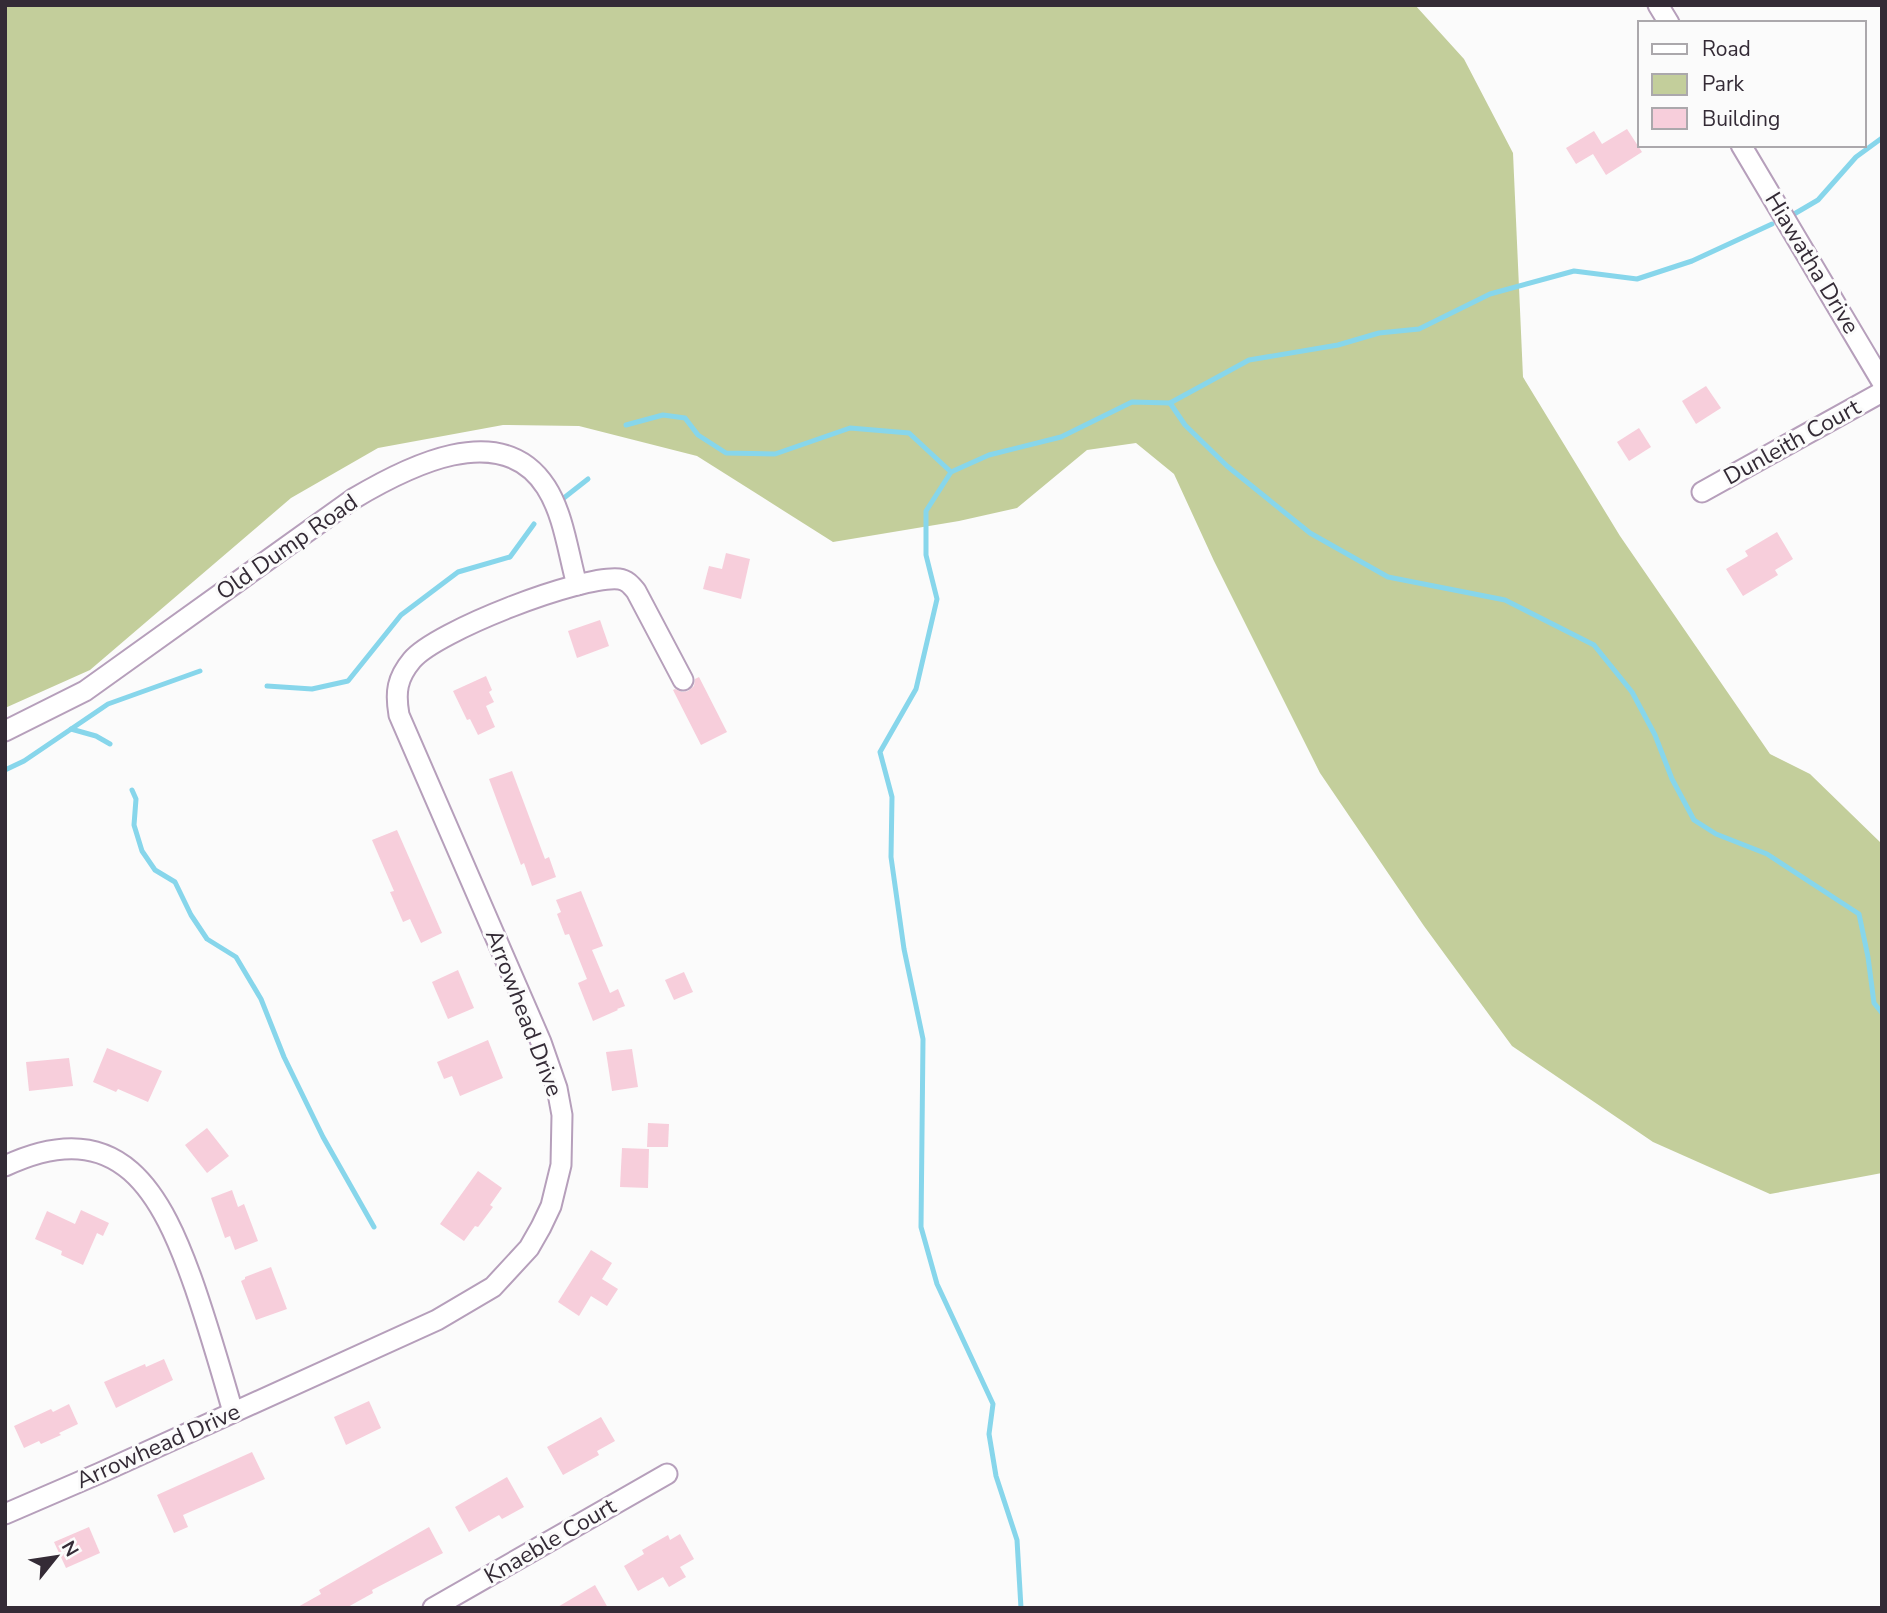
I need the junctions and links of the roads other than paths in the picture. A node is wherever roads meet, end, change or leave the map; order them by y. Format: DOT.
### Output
graph roads {
  1 [pos="1658,5"];
  2 [pos="1668,21"];
  3 [pos="1742,147"];
  4 [pos="1882,382"];
  5 [pos="1882,392"];
  6 [pos="1702,492"];
  7 [pos="577,585"];
  8 [pos="683,680"];
  9 [pos="5,731"];
  10 [pos="5,1166"];
  11 [pos="233,1412"];
  12 [pos="667,1474"];
  13 [pos="5,1514"];
  14 [pos="433,1608"];
  1 -- 2 [label="street"];
  3 -- 4 [label="street, Hiawatha Drive"];
  5 -- 6 [label="street, Dunleith Court"];
  7 -- 8 [label="street, Arrowhead Drive"];
  7 -- 9 [label="street, Old Dump Road"];
  7 -- 11 [label="street, Arrowhead Drive"];
  10 -- 11 [label="street"];
  11 -- 13 [label="street, Arrowhead Drive"];
  12 -- 14 [label="street, Knaeble Court"];
}
